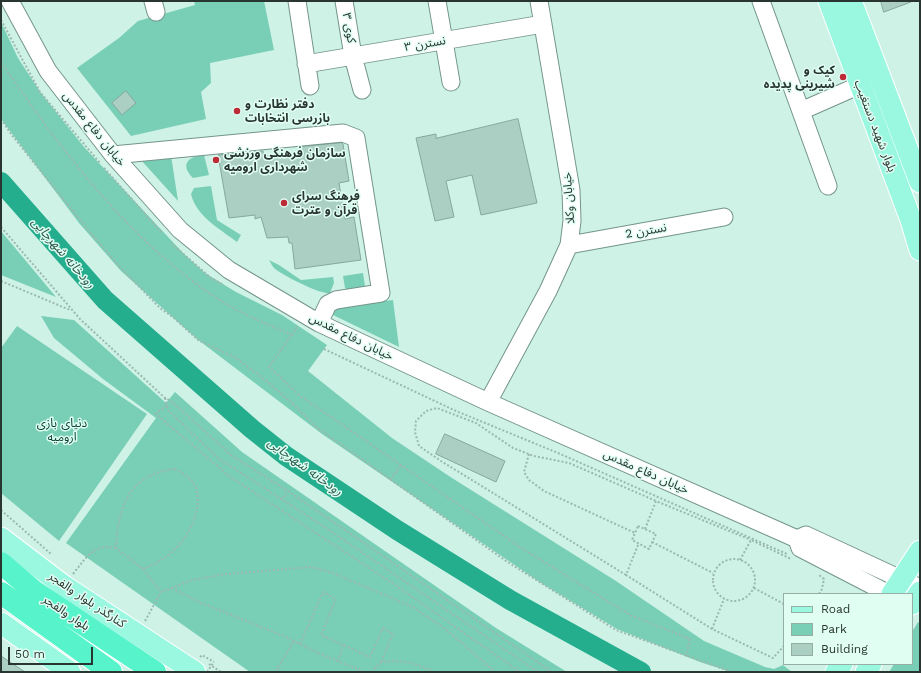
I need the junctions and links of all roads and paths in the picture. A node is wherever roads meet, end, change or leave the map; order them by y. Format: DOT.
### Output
graph roads {
  1 [pos="10,1"];
  2 [pos="297,1"];
  3 [pos="344,1"];
  4 [pos="437,1"];
  5 [pos="539,1"];
  6 [pos="761,1"];
  7 [pos="829,1"];
  8 [pos="851,1"];
  9 [pos="543,24"];
  10 [pos="443,40"];
  11 [pos="353,56"];
  12 [pos="1,62"];
  13 [pos="306,64"];
  14 [pos="2,67"];
  15 [pos="451,82"];
  16 [pos="310,86"];
  17 [pos="860,86"];
  18 [pos="362,90"];
  19 [pos="801,111"];
  20 [pos="1,119"];
  21 [pos="114,156"];
  22 [pos="920,182"];
  23 [pos="828,186"];
  24 [pos="724,217"];
  25 [pos="1,227"];
  26 [pos="569,245"];
  27 [pos="920,250"];
  28 [pos="1,281"];
  29 [pos="71,310"];
  30 [pos="319,323"];
  31 [pos="298,325"];
  32 [pos="292,335"];
  33 [pos="324,349"];
  34 [pos="165,398"];
  35 [pos="488,402"];
  36 [pos="166,405"];
  37 [pos="529,454"];
  38 [pos="401,465"];
  39 [pos="390,480"];
  40 [pos="288,491"];
  41 [pos="282,499"];
  42 [pos="656,501"];
  43 [pos="1,510"];
  44 [pos="645,529"];
  45 [pos="635,533"];
  46 [pos="1,538"];
  47 [pos="751,540"];
  48 [pos="652,542"];
  49 [pos="638,545"];
  50 [pos="116,548"];
  51 [pos="920,551"];
  52 [pos="52,555"];
  53 [pos="795,558"];
  54 [pos="740,560"];
  55 [pos="793,560"];
  56 [pos="1,563"];
  57 [pos="143,569"];
  58 [pos="814,570"];
  59 [pos="713,573"];
  60 [pos="626,575"];
  61 [pos="69,576"];
  62 [pos="171,588"];
  63 [pos="754,588"];
  64 [pos="901,588"];
  65 [pos="161,592"];
  66 [pos="920,592"];
  67 [pos="820,593"];
  68 [pos="1,594"];
  69 [pos="724,600"];
  70 [pos="783,603"];
  71 [pos="913,603"];
  72 [pos="1,623"];
  73 [pos="145,626"];
  74 [pos="712,629"];
  75 [pos="294,641"];
  76 [pos="300,644"];
  77 [pos="343,645"];
  78 [pos="783,647"];
  79 [pos="686,656"];
  80 [pos="197,660"];
  81 [pos="338,661"];
  82 [pos="381,662"];
  83 [pos="70,672"];
  84 [pos="111,672"];
  85 [pos="155,672"];
  86 [pos="207,672"];
  87 [pos="221,672"];
  88 [pos="282,672"];
  89 [pos="365,672"];
  90 [pos="372,672"];
  91 [pos="433,672"];
  92 [pos="495,672"];
  93 [pos="520,672"];
  94 [pos="538,672"];
  95 [pos="552,672"];
  96 [pos="732,672"];
  1 -- 21 [label="street, خیابان دفاع مقدس"];
  2 -- 13 [label="street"];
  3 -- 11 [label="street, کوی ۳"];
  4 -- 10 [label="street"];
  5 -- 9 [label="street, خیابان وکلا"];
  6 -- 19 [label="street"];
  7 -- 17 [label="main road, بلوار شهید دستغیب"];
  8 -- 22 [label="main road, بلوار شهید دستغیب"];
  9 -- 10 [label="street, نسترن ۳"];
  9 -- 26 [label="street, خیابان وکلا"];
  10 -- 11 [label="street, نسترن ۳"];
  10 -- 15 [label="street"];
  11 -- 13 [label="street, نسترن ۳"];
  11 -- 18 [label="street, کوی ۳"];
  12 -- 14 [label="path"];
  13 -- 16 [label="street"];
  14 -- 32 [label="path"];
  17 -- 19 [label="street"];
  17 -- 27 [label="main road, بلوار شهید دستغیب"];
  19 -- 23 [label="street"];
  20 -- 39 [label="path"];
  21 -- 30 [label="street, خیابان دفاع مقدس"];
  21 -- 30 [label="street"];
  24 -- 26 [label="street, نسترن 2"];
  25 -- 29 [label="path"];
  26 -- 35 [label="street, خیابان وکلا"];
  28 -- 29 [label="path"];
  29 -- 34 [label="path"];
  30 -- 35 [label="street, خیابان دفاع مقدس"];
  31 -- 32 [label="path"];
  32 -- 38 [label="path"];
  33 -- 53 [label="path"];
  34 -- 36 [label="path"];
  34 -- 40 [label="path"];
  35 -- 64 [label="street, خیابان دفاع مقدس"];
  36 -- 41 [label="path"];
  36 -- 93 [label="path"];
  37 -- 42 [label="path"];
  37 -- 45 [label="path"];
  37 -- 60 [label="path"];
  38 -- 39 [label="path"];
  38 -- 79 [label="path"];
  39 -- 79 [label="path"];
  40 -- 41 [label="path"];
  40 -- 95 [label="path"];
  41 -- 94 [label="path"];
  42 -- 44 [label="path"];
  42 -- 47 [label="path"];
  43 -- 52 [label="path"];
  44 -- 45 [label="path"];
  44 -- 48 [label="path"];
  45 -- 49 [label="path"];
  46 -- 61 [label="main road, کنارگذر بلوار والفجر"];
  47 -- 54 [label="path"];
  47 -- 55 [label="path"];
  48 -- 49 [label="path"];
  48 -- 59 [label="path"];
  49 -- 60 [label="path"];
  50 -- 57 [label="path"];
  50 -- 57 [label="path"];
  50 -- 61 [label="path"];
  51 -- 64 [label="main road"];
  54 -- 59 [label="path"];
  54 -- 63 [label="path"];
  56 -- 85 [label="highway, بلوار والفجر"];
  57 -- 65 [label="path"];
  58 -- 67 [label="path"];
  59 -- 69 [label="path"];
  60 -- 74 [label="path"];
  61 -- 73 [label="main road, کنارگذر بلوار والفجر"];
  62 -- 65 [label="path"];
  62 -- 75 [label="path"];
  62 -- 92 [label="path"];
  63 -- 69 [label="path"];
  63 -- 70 [label="path"];
  65 -- 73 [label="path"];
  66 -- 71 [label="main road"];
  68 -- 84 [label="highway, بلوار والفجر"];
  69 -- 74 [label="path"];
  72 -- 83 [label="main road"];
  73 -- 80 [label="main road, کنارگذر بلوار والفجر"];
  74 -- 78 [label="path"];
  75 -- 76 [label="path"];
  75 -- 88 [label="path"];
  76 -- 77 [label="path"];
  76 -- 81 [label="path"];
  77 -- 81 [label="path"];
  77 -- 82 [label="path"];
  79 -- 96 [label="path"];
  80 -- 86 [label="path, bridge"];
  80 -- 87 [label="path"];
  81 -- 89 [label="path"];
  82 -- 90 [label="path"];
  82 -- 91 [label="path"];
}
